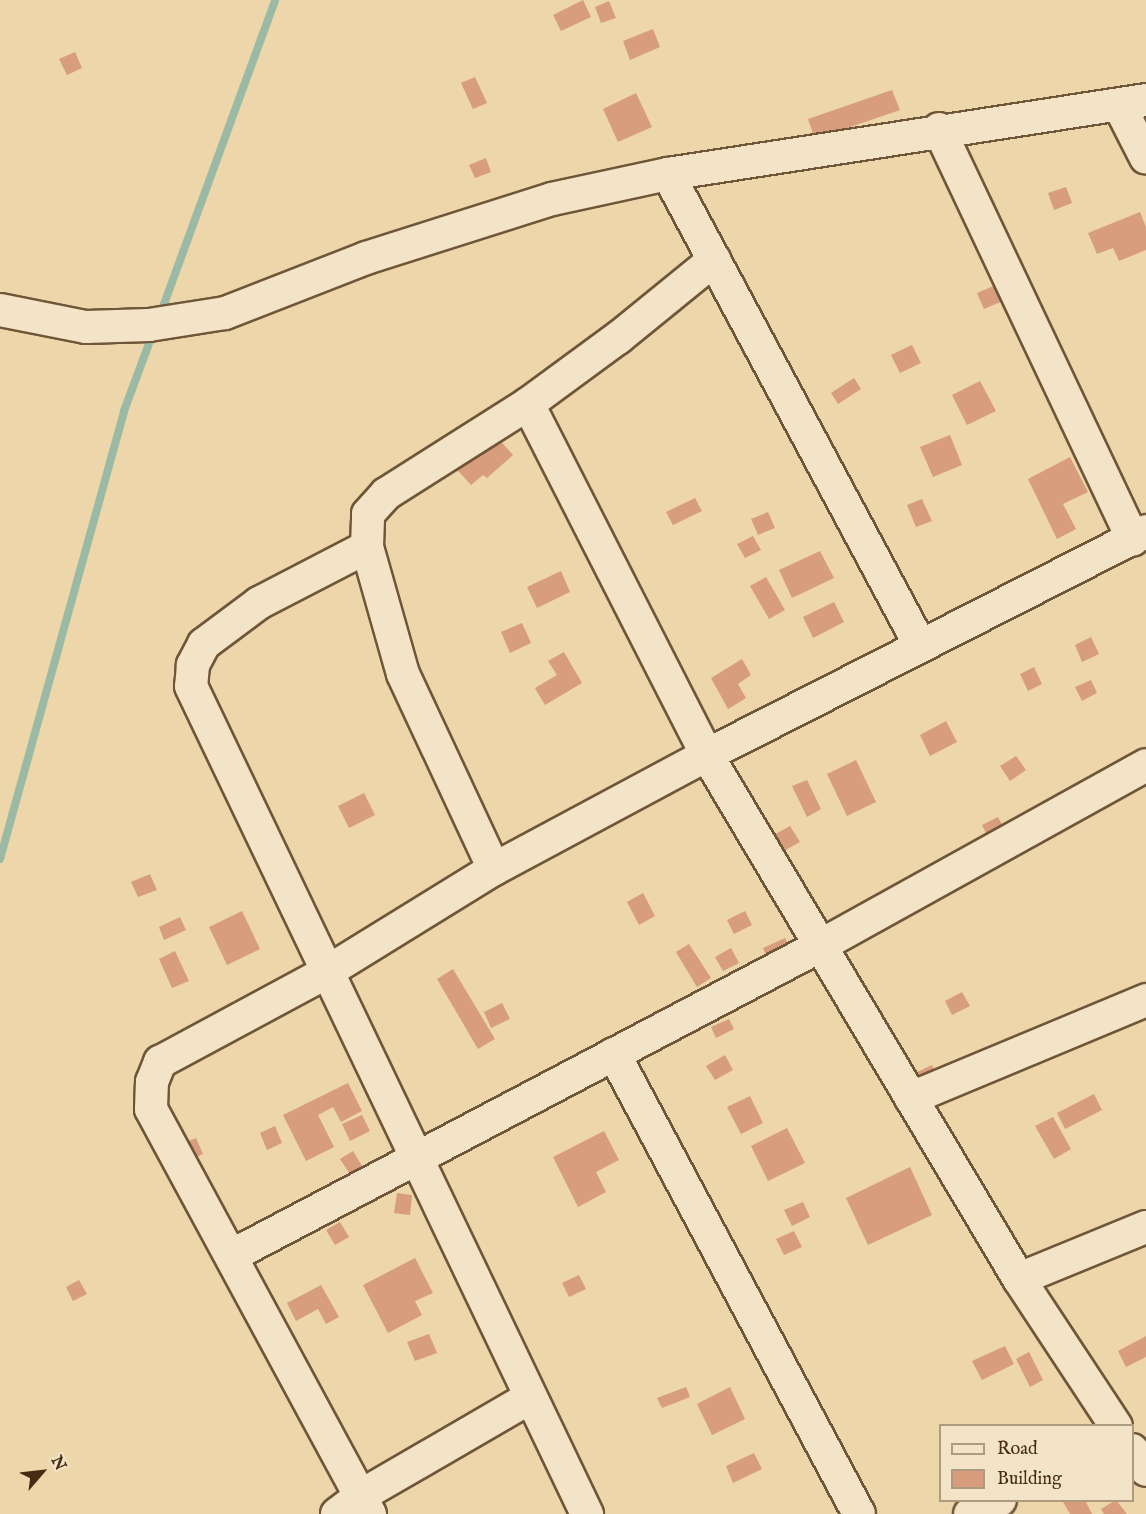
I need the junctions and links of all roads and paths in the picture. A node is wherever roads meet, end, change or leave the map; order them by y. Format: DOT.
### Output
graph roads {
  1 [pos="1133,102"];
  2 [pos="939,129"];
  3 [pos="1146,158"];
  4 [pos="668,174"];
  5 [pos="714,260"];
  6 [pos="0,310"];
  7 [pos="528,404"];
  8 [pos="1139,535"];
  9 [pos="367,547"];
  10 [pos="920,645"];
  11 [pos="707,755"];
  12 [pos="1146,765"];
  13 [pos="494,869"];
  14 [pos="818,947"];
  15 [pos="327,972"];
  16 [pos="1146,1000"];
  17 [pos="614,1054"];
  18 [pos="911,1098"];
  19 [pos="416,1159"];
  20 [pos="1146,1227"];
  21 [pos="231,1256"];
  22 [pos="1019,1280"];
  23 [pos="531,1397"];
  24 [pos="1115,1424"];
  25 [pos="1134,1453"];
  26 [pos="1146,1470"];
  27 [pos="366,1505"];
  28 [pos="337,1514"];
  29 [pos="587,1514"];
  30 [pos="859,1514"];
  1 -- 2 [label="street"];
  1 -- 3 [label="street"];
  2 -- 4 [label="street"];
  2 -- 8 [label="street"];
  4 -- 5 [label="street"];
  4 -- 6 [label="street"];
  5 -- 7 [label="street"];
  5 -- 10 [label="street"];
  7 -- 9 [label="street"];
  7 -- 11 [label="street"];
  8 -- 10 [label="street"];
  9 -- 13 [label="street"];
  9 -- 15 [label="street"];
  10 -- 11 [label="street"];
  11 -- 13 [label="street"];
  11 -- 14 [label="street"];
  12 -- 14 [label="street"];
  13 -- 15 [label="street"];
  14 -- 17 [label="street"];
  14 -- 18 [label="street"];
  15 -- 19 [label="street"];
  15 -- 21 [label="street"];
  16 -- 18 [label="street"];
  17 -- 19 [label="street"];
  17 -- 30 [label="street"];
  18 -- 22 [label="street"];
  19 -- 21 [label="street"];
  19 -- 23 [label="street"];
  20 -- 22 [label="street"];
  21 -- 27 [label="street"];
  22 -- 24 [label="street"];
  23 -- 27 [label="street"];
  23 -- 29 [label="street"];
  25 -- 26 [label="street"];
  27 -- 28 [label="street"];
}
